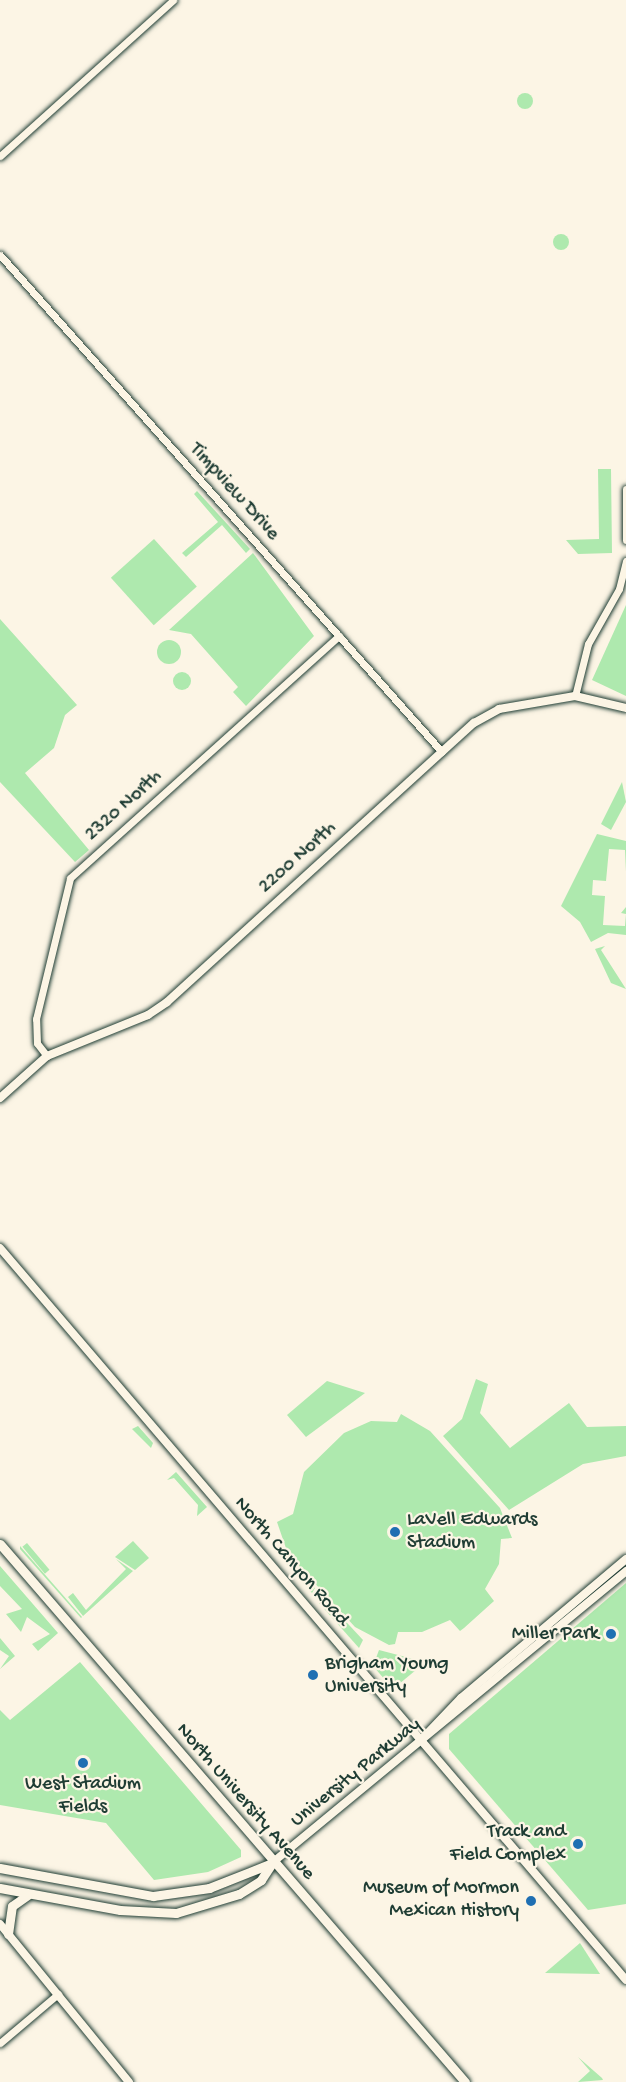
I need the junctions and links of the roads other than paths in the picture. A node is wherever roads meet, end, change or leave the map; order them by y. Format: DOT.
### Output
graph roads {
  1 [pos="173,0"];
  2 [pos="0,156"];
  3 [pos="0,255"];
  4 [pos="626,489"];
  5 [pos="626,540"];
  6 [pos="626,561"];
  7 [pos="339,636"];
  8 [pos="575,696"];
  9 [pos="626,708"];
  10 [pos="442,752"];
  11 [pos="46,1056"];
  12 [pos="0,1098"];
  13 [pos="0,1248"];
  14 [pos="0,1544"];
  15 [pos="626,1559"];
  16 [pos="626,1571"];
  17 [pos="421,1740"];
  18 [pos="272,1863"];
  19 [pos="0,1868"];
  20 [pos="0,1888"];
  21 [pos="33,1895"];
  22 [pos="0,1924"];
  23 [pos="8,1934"];
  24 [pos="626,1980"];
  25 [pos="58,1994"];
  26 [pos="0,2043"];
  27 [pos="129,2082"];
  28 [pos="465,2082"];
  1 -- 2 [label="street"];
  3 -- 7 [label="street, Timpview Drive"];
  4 -- 5 [label="street"];
  6 -- 8 [label="street"];
  7 -- 10 [label="street, Timpview Drive"];
  7 -- 11 [label="street, 2320 North"];
  8 -- 9 [label="main road"];
  8 -- 10 [label="main road, 2200 North"];
  10 -- 11 [label="main road, 2200 North"];
  11 -- 12 [label="main road"];
  13 -- 17 [label="main road, North Canyon Road"];
  14 -- 18 [label="main road, North University Avenue"];
  15 -- 17 [label="main road"];
  16 -- 17 [label="main road, University Parkway"];
  17 -- 18 [label="main road, University Parkway"];
  17 -- 24 [label="main road, North Canyon Road"];
  18 -- 19 [label="main road, University Parkway"];
  18 -- 21 [label="main road, University Parkway"];
  18 -- 28 [label="main road, North University Avenue"];
  20 -- 21 [label="main road, University Parkway"];
  21 -- 23 [label="main road"];
  22 -- 23 [label="main road"];
  23 -- 25 [label="main road"];
  25 -- 26 [label="street"];
  25 -- 27 [label="main road"];
}
